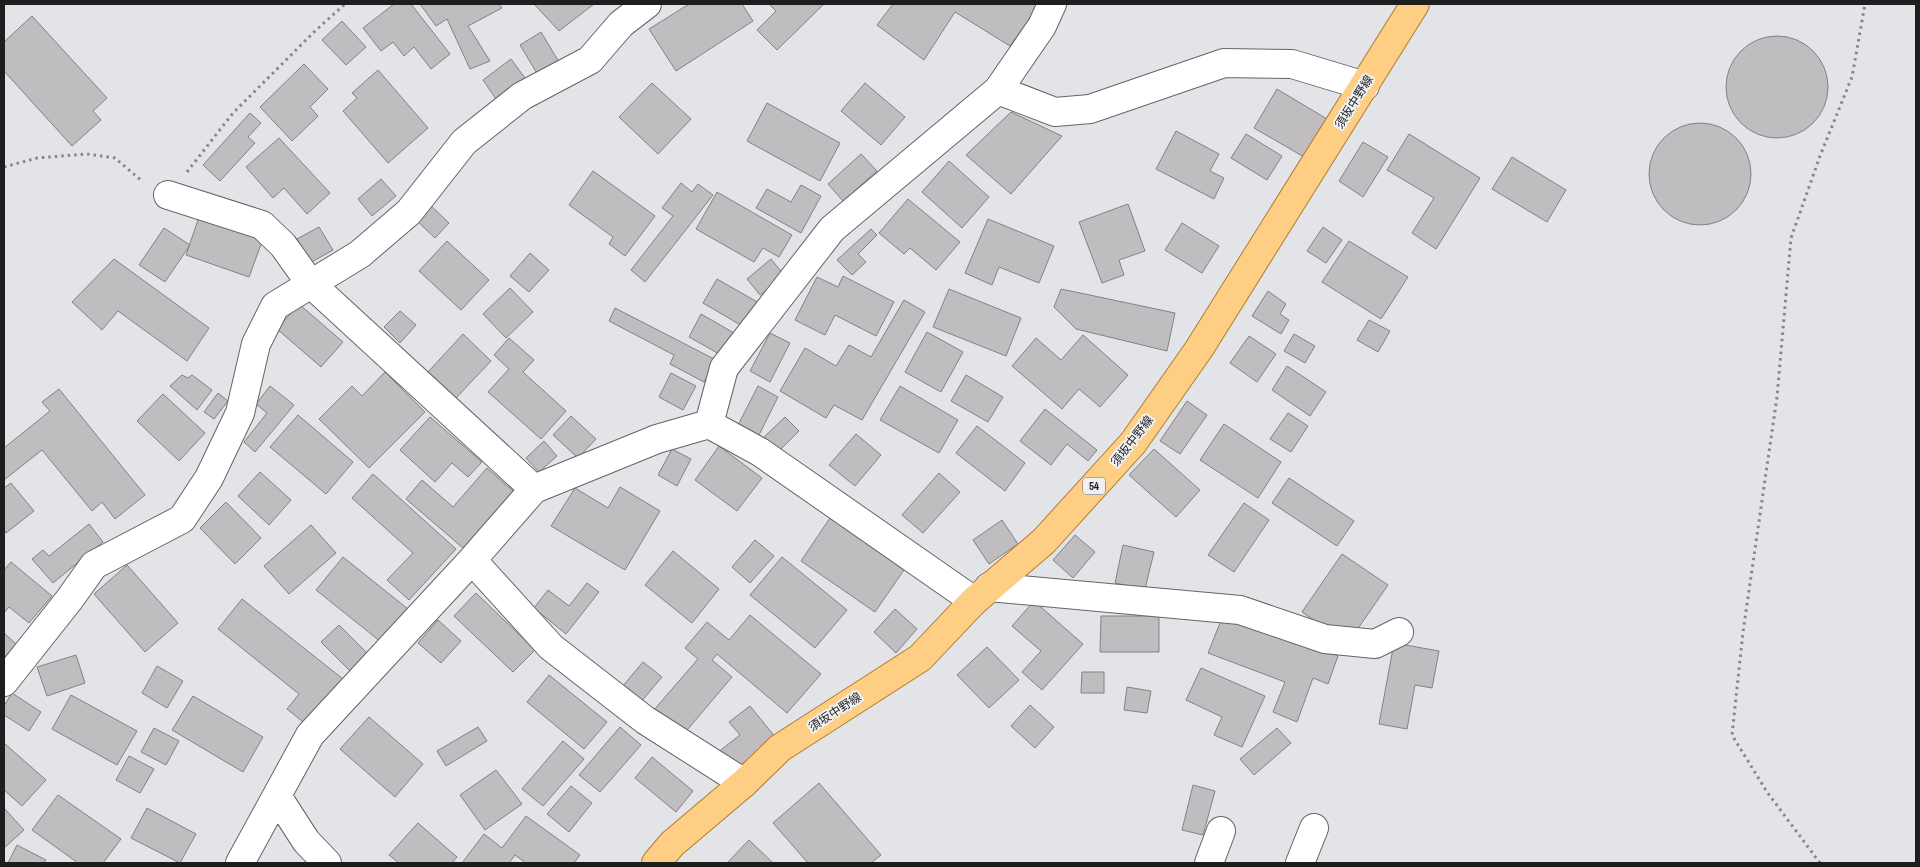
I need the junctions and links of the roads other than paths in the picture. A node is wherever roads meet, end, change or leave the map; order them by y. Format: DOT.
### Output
graph roads {
  1 [pos="647,4"];
  2 [pos="1052,4"];
  3 [pos="1414,4"];
  4 [pos="1365,86"];
  5 [pos="998,90"];
  6 [pos="168,196"];
  7 [pos="310,283"];
  8 [pos="709,424"];
  9 [pos="534,489"];
  10 [pos="472,560"];
  11 [pos="982,594"];
  12 [pos="1399,632"];
  13 [pos="4,682"];
  14 [pos="744,783"];
  15 [pos="277,796"];
  16 [pos="1314,828"];
  17 [pos="1221,831"];
  18 [pos="240,863"];
  19 [pos="327,863"];
  20 [pos="656,863"];
  21 [pos="1209,863"];
  22 [pos="1300,863"];
  1 -- 7 [label="street"];
  2 -- 5 [label="street"];
  3 -- 4 [label="main road, 須坂中野線 / 54"];
  4 -- 5 [label="street"];
  4 -- 11 [label="main road, 須坂中野線 / 54"];
  5 -- 8 [label="street"];
  6 -- 7 [label="street"];
  7 -- 9 [label="street"];
  7 -- 13 [label="street"];
  8 -- 9 [label="street"];
  8 -- 11 [label="street"];
  9 -- 10 [label="street"];
  10 -- 14 [label="street"];
  10 -- 15 [label="street"];
  11 -- 12 [label="street"];
  11 -- 14 [label="main road, 須坂中野線 / 54"];
  14 -- 20 [label="main road, 須坂中野線 / 54"];
  15 -- 18 [label="street"];
  15 -- 19 [label="street"];
  16 -- 22 [label="street"];
  17 -- 21 [label="street"];
}
